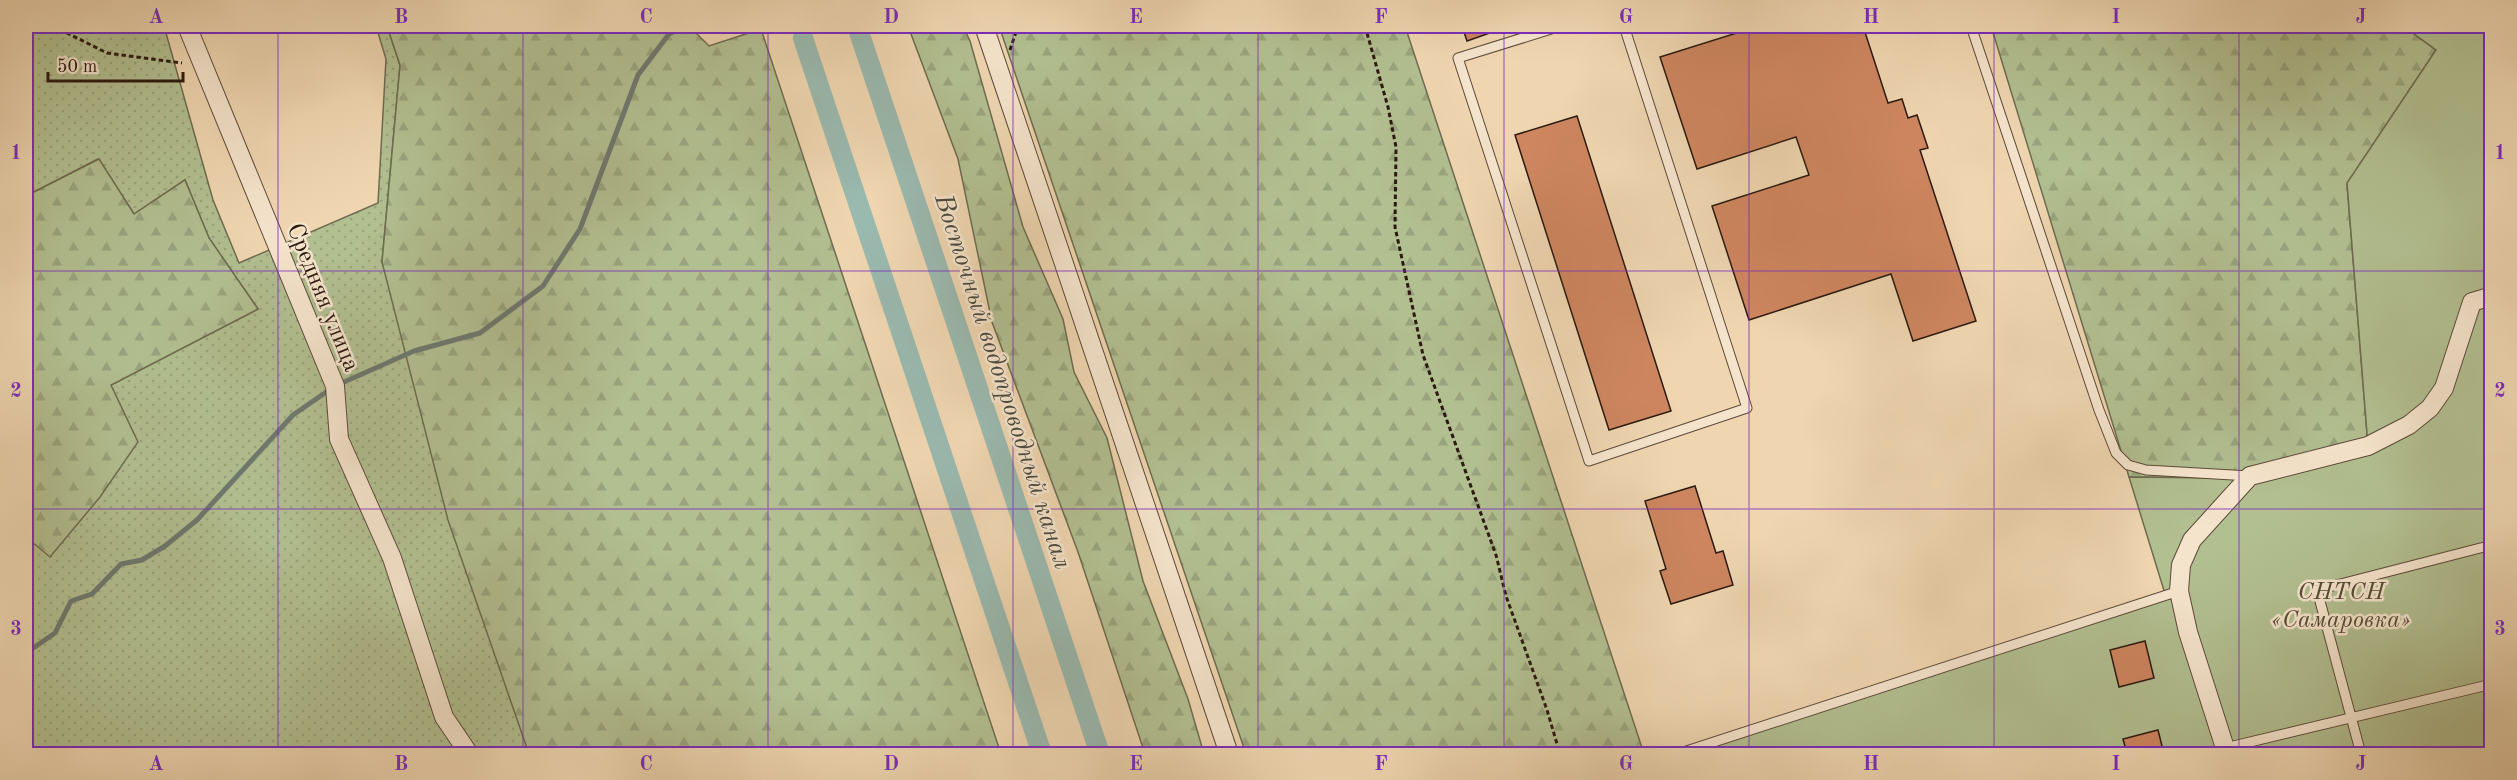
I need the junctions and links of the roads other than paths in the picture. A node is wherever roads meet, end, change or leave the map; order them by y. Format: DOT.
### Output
graph roads {
  1 [pos="187,26"];
  2 [pos="984,26"];
  3 [pos="1561,26"];
  4 [pos="1624,26"];
  5 [pos="1971,26"];
  6 [pos="2492,296"];
  7 [pos="2250,476"];
  8 [pos="2492,545"];
  9 [pos="2179,591"];
  10 [pos="2492,684"];
  11 [pos="2351,718"];
  12 [pos="2226,751"];
  13 [pos="469,754"];
  14 [pos="1229,754"];
  15 [pos="1677,754"];
  16 [pos="2361,754"];
  1 -- 13 [label="street, Средняя улица"];
  2 -- 14 [label="street"];
  3 -- 4 [label="lane"];
  5 -- 7 [label="lane"];
  6 -- 7 [label="street"];
  7 -- 9 [label="street"];
  8 -- 11 [label="lane"];
  9 -- 12 [label="street"];
  9 -- 15 [label="lane"];
  10 -- 11 [label="lane"];
  11 -- 12 [label="lane"];
  11 -- 16 [label="lane"];
}
